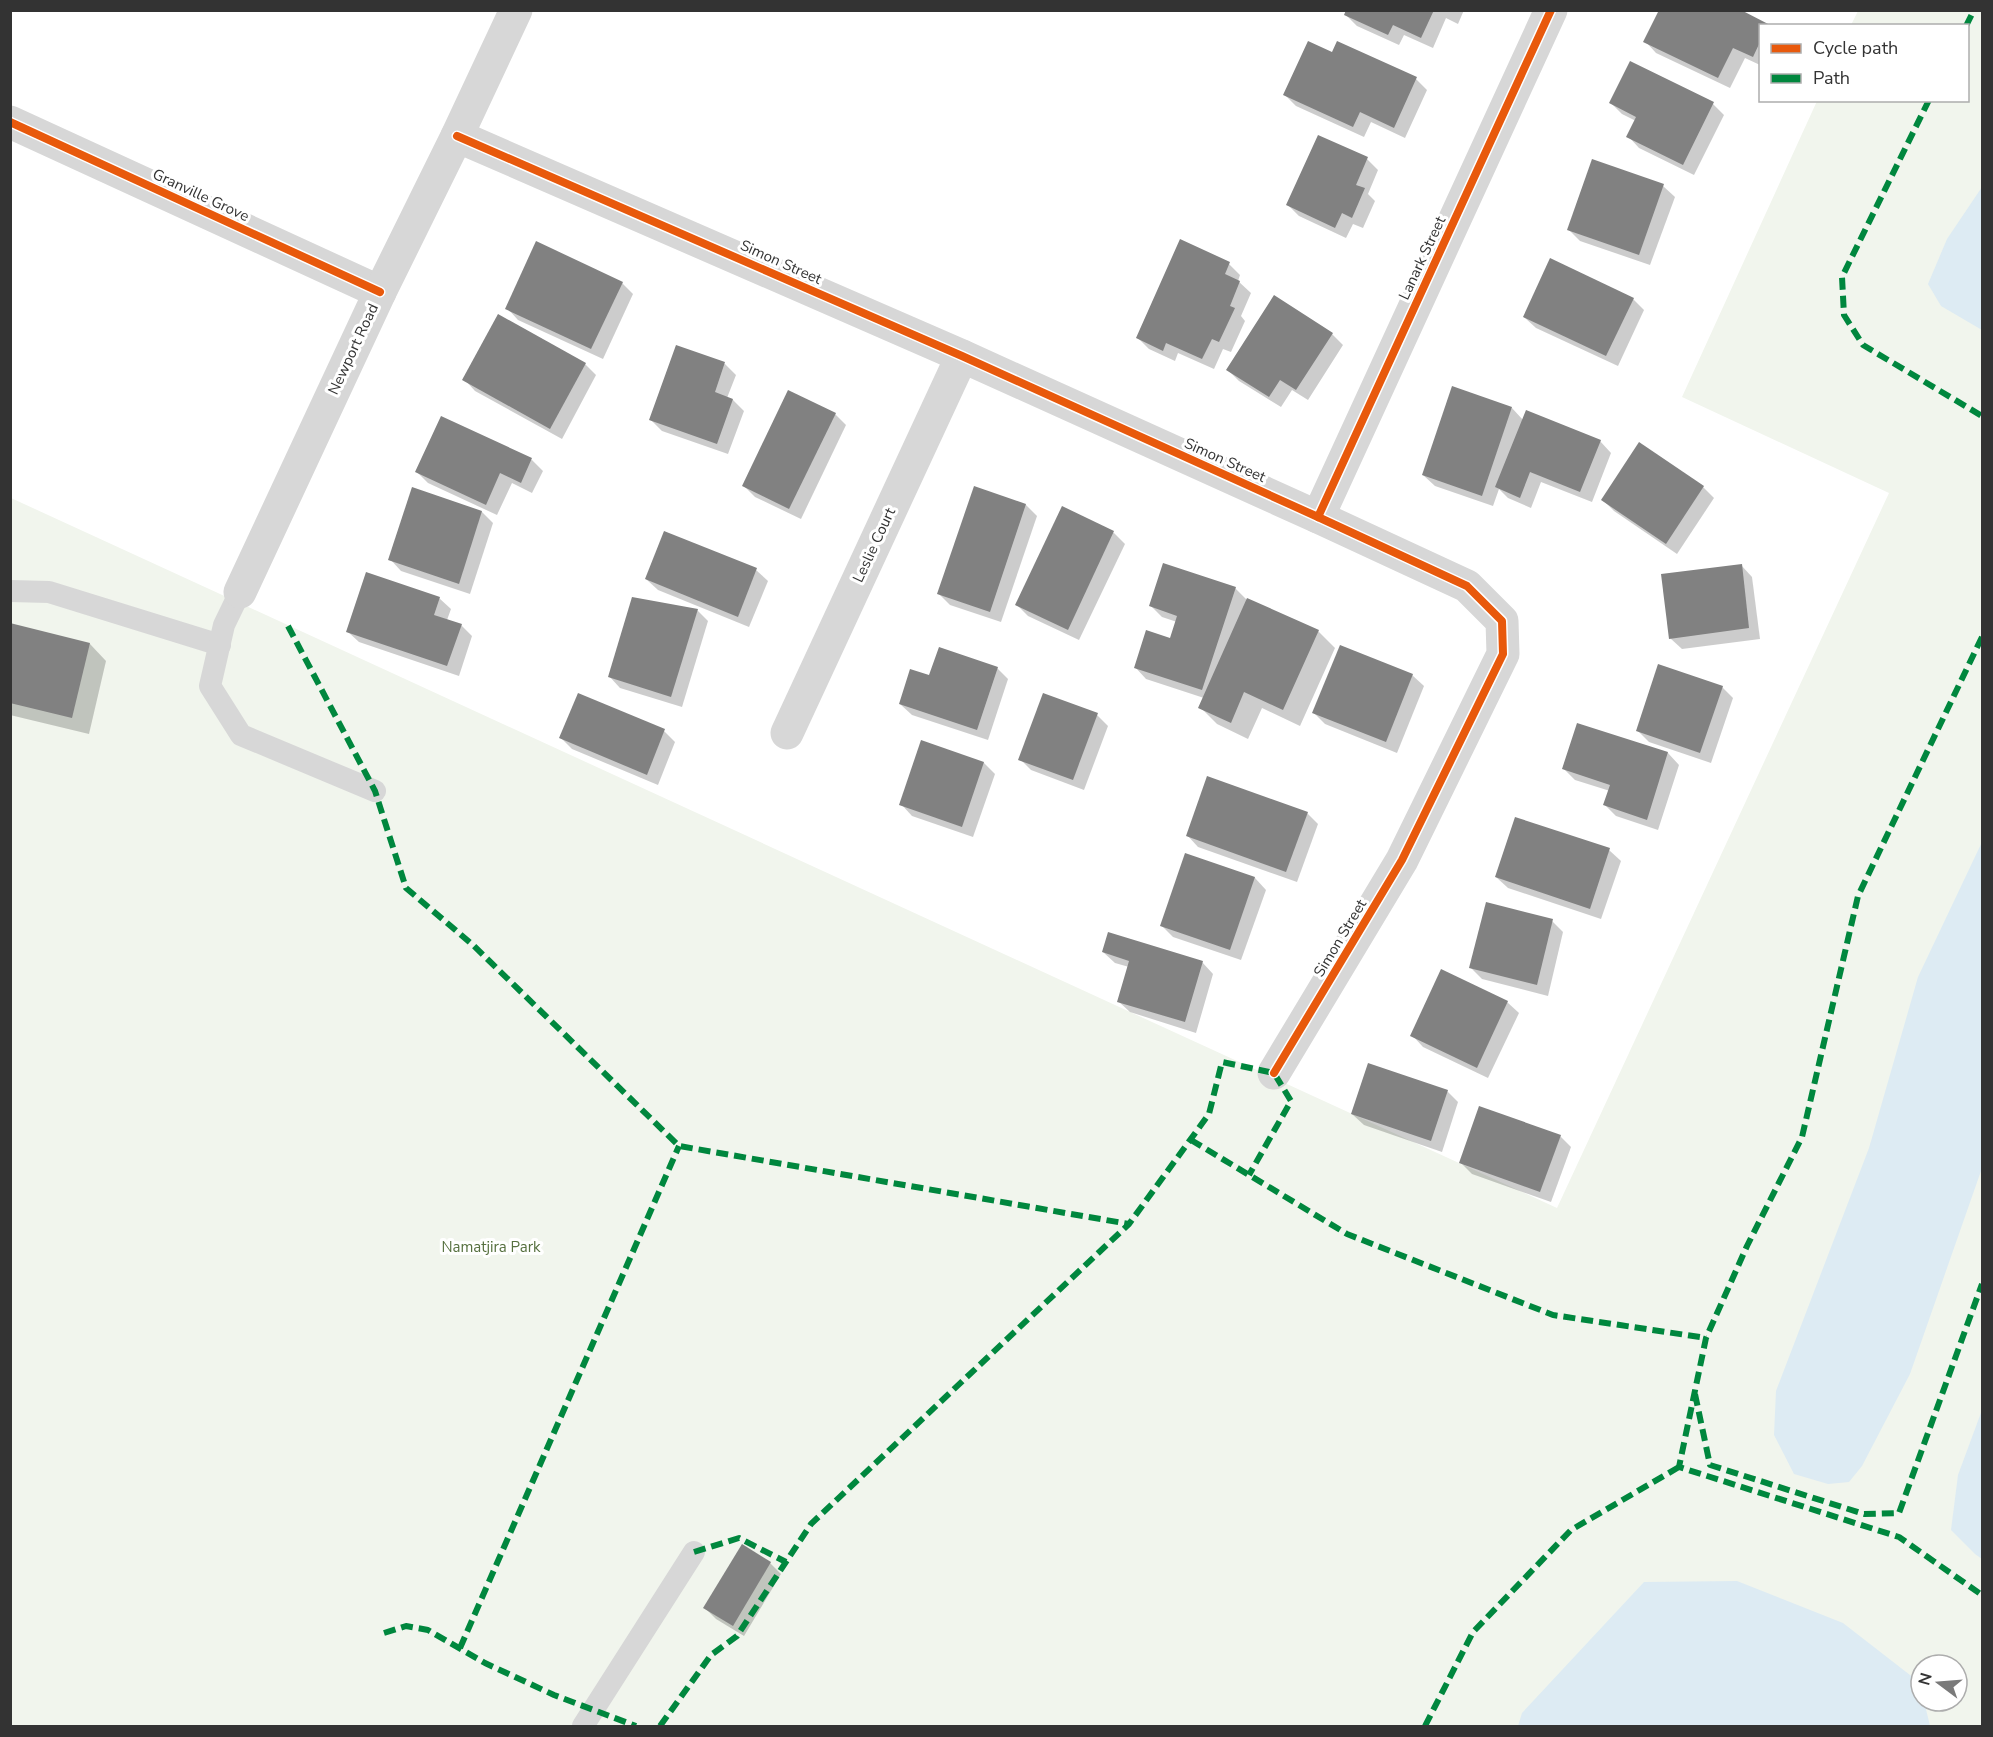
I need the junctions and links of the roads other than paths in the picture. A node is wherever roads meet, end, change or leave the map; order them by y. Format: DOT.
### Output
graph roads {
  1 [pos="516,10"];
  2 [pos="1551,10"];
  3 [pos="10,122"];
  4 [pos="457,136"];
  5 [pos="380,292"];
  6 [pos="962,356"];
  7 [pos="1318,517"];
  8 [pos="10,591"];
  9 [pos="240,592"];
  10 [pos="220,645"];
  11 [pos="787,733"];
  12 [pos="375,791"];
  13 [pos="1274,1073"];
  14 [pos="694,1552"];
  15 [pos="583,1726"];
  1 -- 4 [label="street, Newport Road"];
  2 -- 7 [label="street, Lanark Street"];
  3 -- 5 [label="street, Granville Grove"];
  4 -- 5 [label="street, Newport Road"];
  4 -- 6 [label="street, Simon Street"];
  5 -- 9 [label="street, Newport Road"];
  6 -- 7 [label="street, Simon Street"];
  6 -- 11 [label="street, Leslie Court"];
  7 -- 13 [label="street, Simon Street"];
  8 -- 10 [label="lane"];
  9 -- 10 [label="lane"];
  10 -- 12 [label="lane"];
  14 -- 15 [label="lane"];
}
